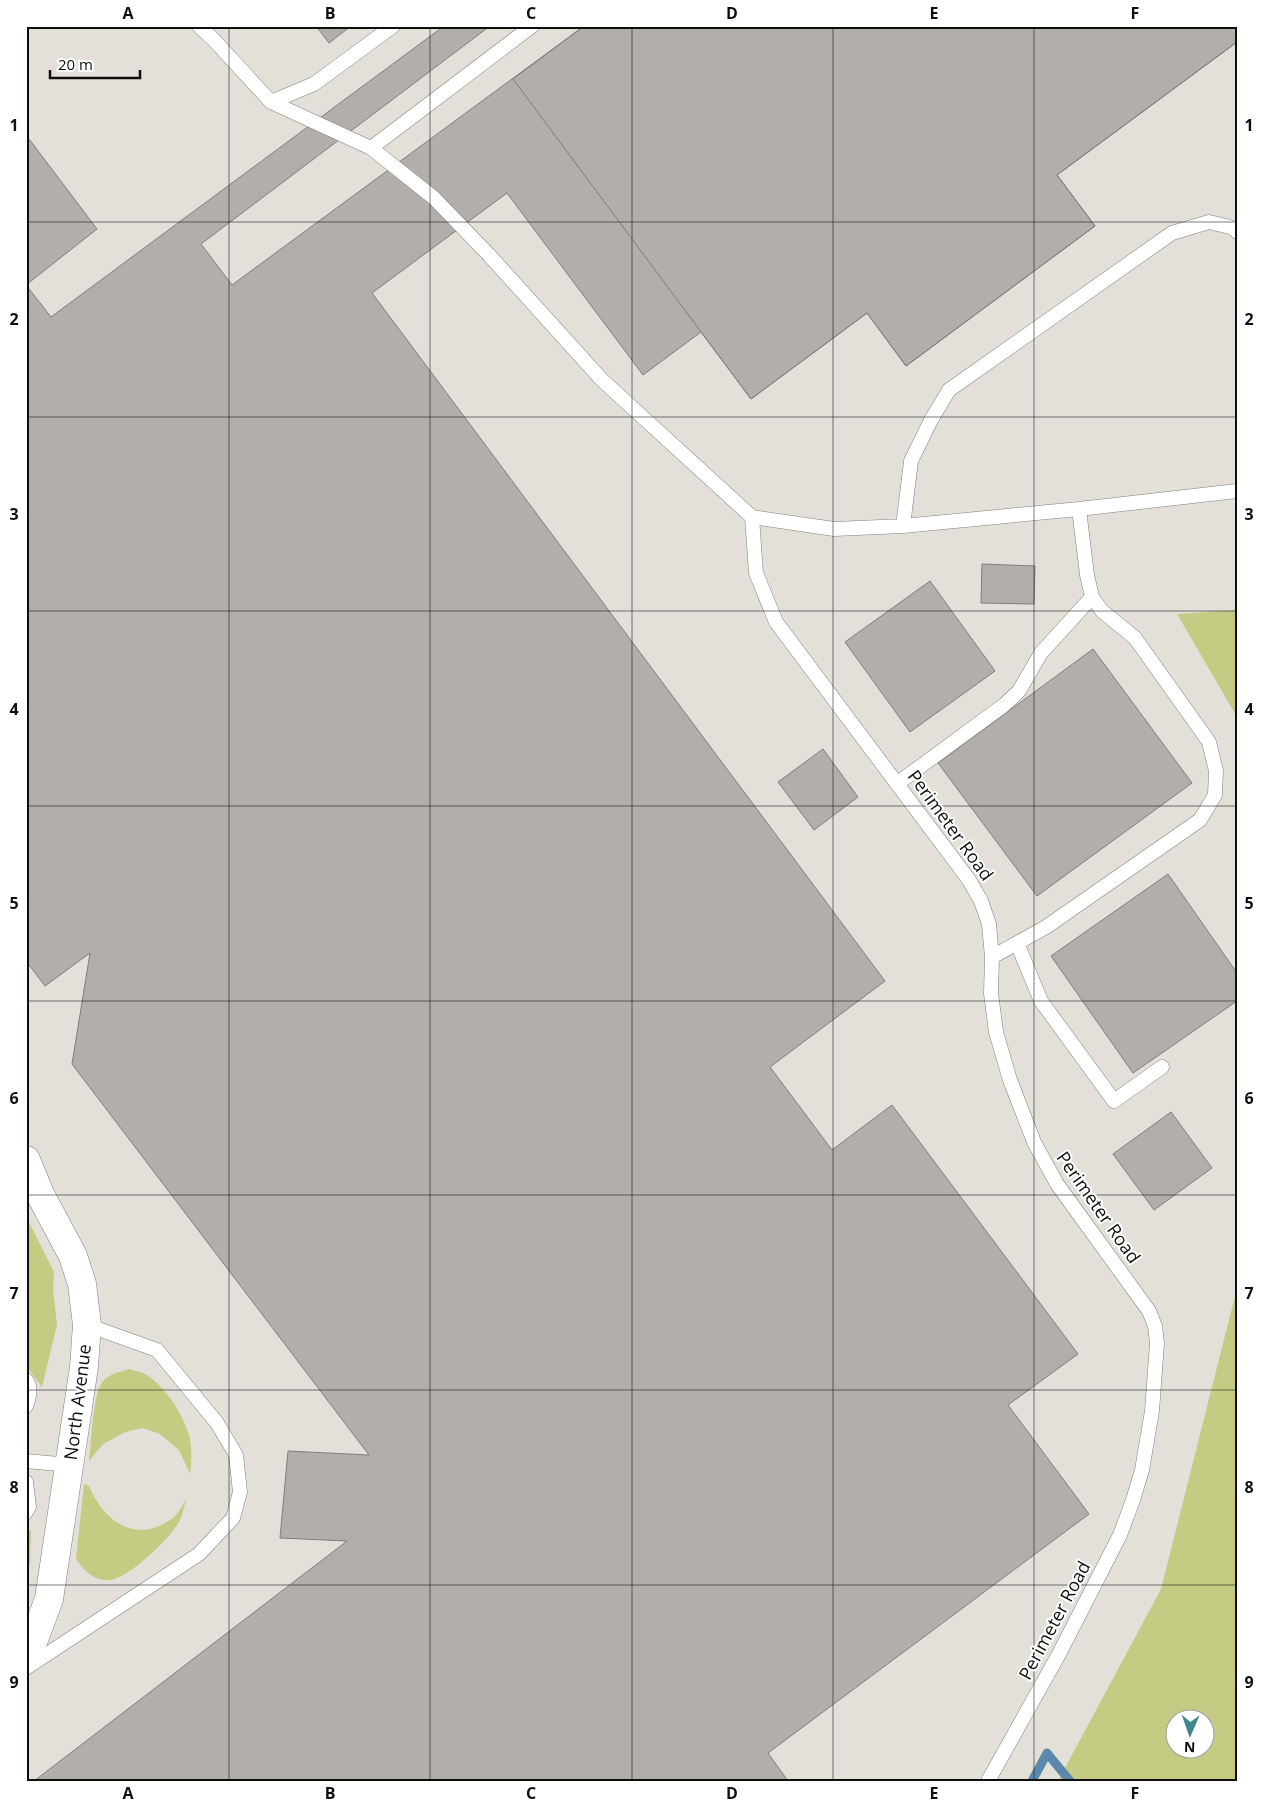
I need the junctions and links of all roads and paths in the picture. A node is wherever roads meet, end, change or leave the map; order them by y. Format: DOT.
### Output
graph roads {
  1 [pos="199,26"];
  2 [pos="394,26"];
  3 [pos="532,26"];
  4 [pos="271,102"];
  5 [pos="371,148"];
  6 [pos="1237,232"];
  7 [pos="1237,491"];
  8 [pos="1078,509"];
  9 [pos="752,517"];
  10 [pos="904,526"];
  11 [pos="1092,597"];
  12 [pos="898,783"];
  13 [pos="1017,943"];
  14 [pos="992,957"];
  15 [pos="1162,1067"];
  16 [pos="26,1160"];
  17 [pos="87,1325"];
  18 [pos="26,1380"];
  19 [pos="26,1406"];
  20 [pos="26,1461"];
  21 [pos="69,1465"];
  22 [pos="26,1482"];
  23 [pos="26,1512"];
  24 [pos="26,1649"];
  25 [pos="26,1668"];
  26 [pos="988,1781"];
  1 -- 4 [label="lane"];
  2 -- 4 [label="lane"];
  3 -- 5 [label="lane"];
  4 -- 5 [label="lane"];
  5 -- 9 [label="lane"];
  6 -- 10 [label="lane"];
  7 -- 8 [label="lane"];
  8 -- 10 [label="lane"];
  8 -- 11 [label="lane"];
  9 -- 10 [label="lane"];
  9 -- 12 [label="lane, Perimeter Road"];
  11 -- 12 [label="lane"];
  11 -- 13 [label="lane"];
  12 -- 14 [label="lane, Perimeter Road"];
  13 -- 14 [label="lane"];
  13 -- 15 [label="lane"];
  14 -- 26 [label="lane, Perimeter Road"];
  16 -- 17 [label="street, North Avenue"];
  17 -- 21 [label="street, North Avenue"];
  17 -- 25 [label="lane"];
  18 -- 19 [label="lane"];
  20 -- 21 [label="lane"];
  21 -- 24 [label="street, North Avenue"];
  22 -- 23 [label="lane"];
}
